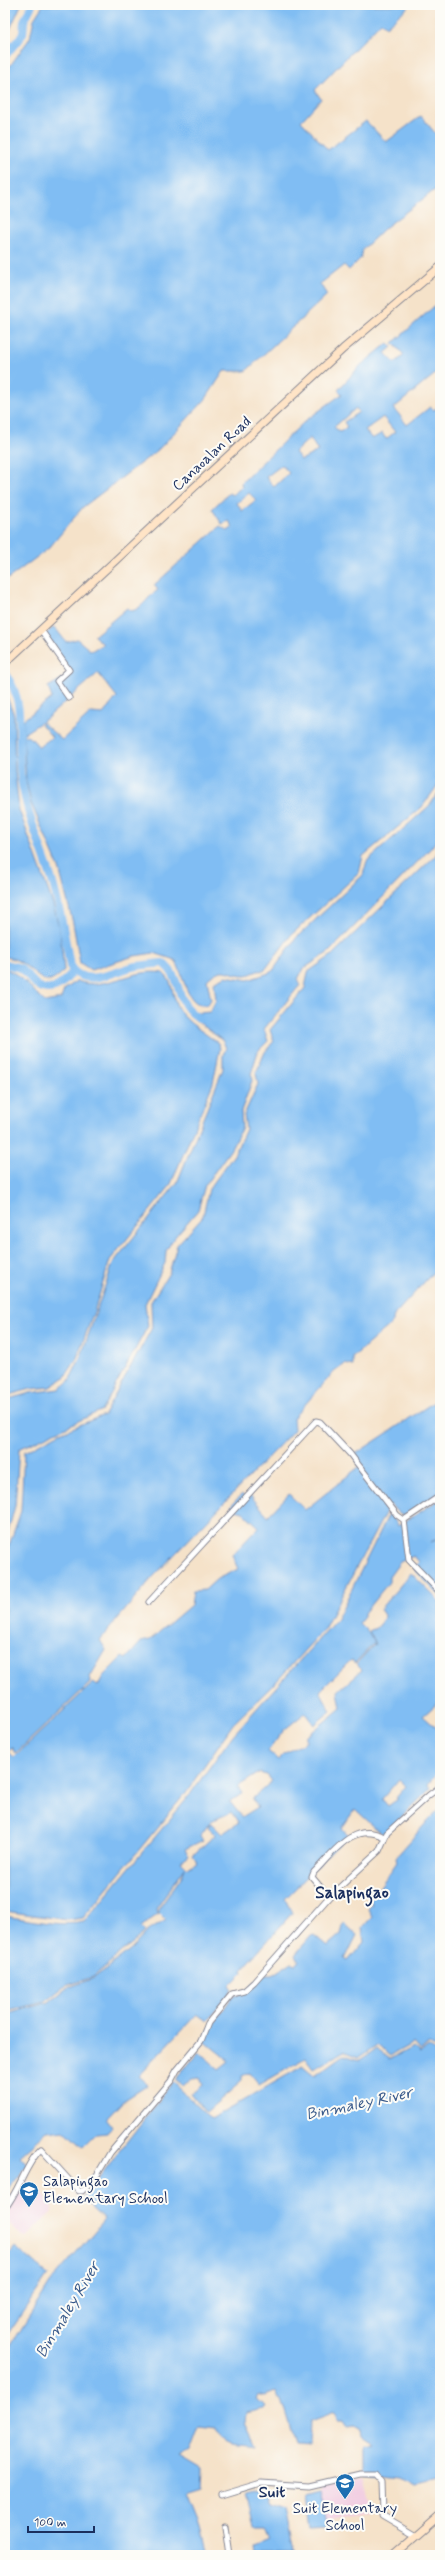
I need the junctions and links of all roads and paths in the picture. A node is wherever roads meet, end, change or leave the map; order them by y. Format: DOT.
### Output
graph roads {
  1 [pos="440,267"];
  2 [pos="41,630"];
  3 [pos="5,663"];
  4 [pos="69,698"];
  5 [pos="440,1496"];
  6 [pos="404,1522"];
  7 [pos="440,1592"];
  8 [pos="148,1602"];
  9 [pos="440,1788"];
  10 [pos="384,1837"];
  11 [pos="329,1897"];
  12 [pos="5,2208"];
  13 [pos="221,2495"];
  14 [pos="440,2514"];
  15 [pos="225,2526"];
  16 [pos="416,2535"];
  17 [pos="230,2555"];
  18 [pos="393,2555"];
  1 -- 2 [label="street, Canaoalan Road"];
  2 -- 3 [label="street, Canaoalan Road"];
  2 -- 4 [label="street"];
  5 -- 6 [label="street"];
  6 -- 7 [label="street"];
  6 -- 8 [label="street"];
  9 -- 10 [label="street"];
  10 -- 11 [label="street"];
  10 -- 11 [label="street"];
  11 -- 12 [label="street"];
  13 -- 16 [label="street"];
  14 -- 16 [label="street"];
  15 -- 17 [label="street"];
  16 -- 18 [label="street"];
}
